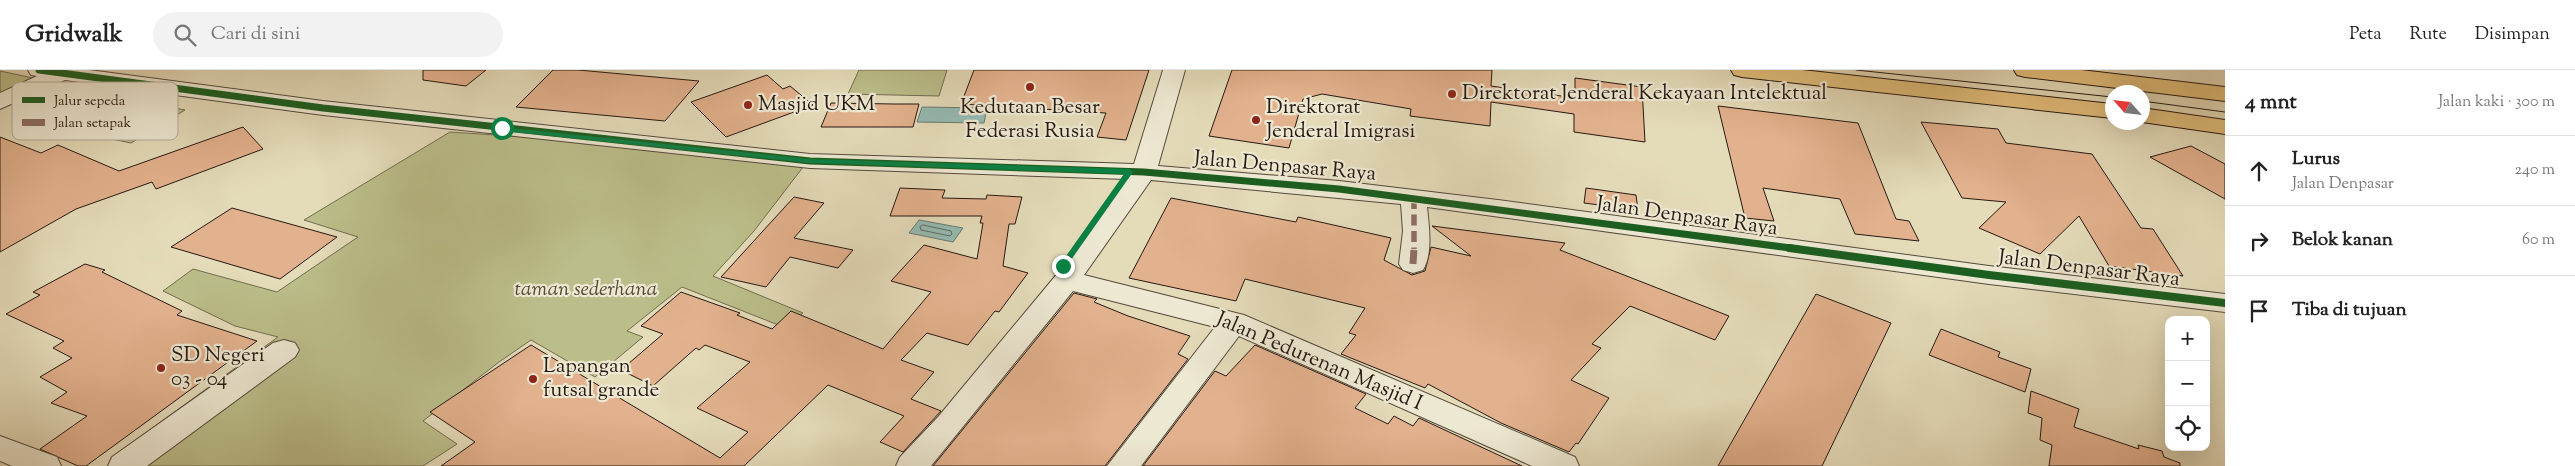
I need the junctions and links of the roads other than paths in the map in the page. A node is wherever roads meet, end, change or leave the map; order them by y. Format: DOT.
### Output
graph roads {
  1 [pos="1162,70"];
  2 [pos="1174,70"];
  3 [pos="1742,70"];
  4 [pos="2025,70"];
  5 [pos="50,72"];
  6 [pos="33,82"];
  7 [pos="126,82"];
  8 [pos="178,89"];
  9 [pos="2225,94"];
  10 [pos="12,95"];
  11 [pos="0,102"];
  12 [pos="2105,110"];
  13 [pos="2150,116"];
  14 [pos="2225,127"];
  15 [pos="1137,172"];
  16 [pos="1414,198"];
  17 [pos="1413,264"];
  18 [pos="1068,280"];
  19 [pos="2225,302"];
  20 [pos="1234,322"];
  21 [pos="284,350"];
  22 [pos="0,448"];
  23 [pos="42,466"];
  24 [pos="124,466"];
  25 [pos="912,466"];
  26 [pos="1123,466"];
  27 [pos="1563,466"];
  1 -- 15 [label="street"];
  2 -- 15 [label="street"];
  3 -- 12 [label="main road"];
  4 -- 9 [label="main road"];
  5 -- 6 [label="street"];
  5 -- 7 [label="street, Jalan Denpasar Raya"];
  8 -- 15 [label="street, Jalan Denpasar Raya"];
  10 -- 11 [label="street"];
  13 -- 14 [label="main road"];
  15 -- 16 [label="street, Jalan Denpasar Raya"];
  15 -- 18 [label="street"];
  16 -- 17 [label="street"];
  16 -- 19 [label="street, Jalan Denpasar Raya"];
  18 -- 20 [label="street, Jalan Pedurenan Masjid I"];
  18 -- 25 [label="street"];
  20 -- 26 [label="street"];
  20 -- 27 [label="street, Jalan Pedurenan Masjid I"];
  21 -- 24 [label="street"];
  22 -- 23 [label="street"];
}
